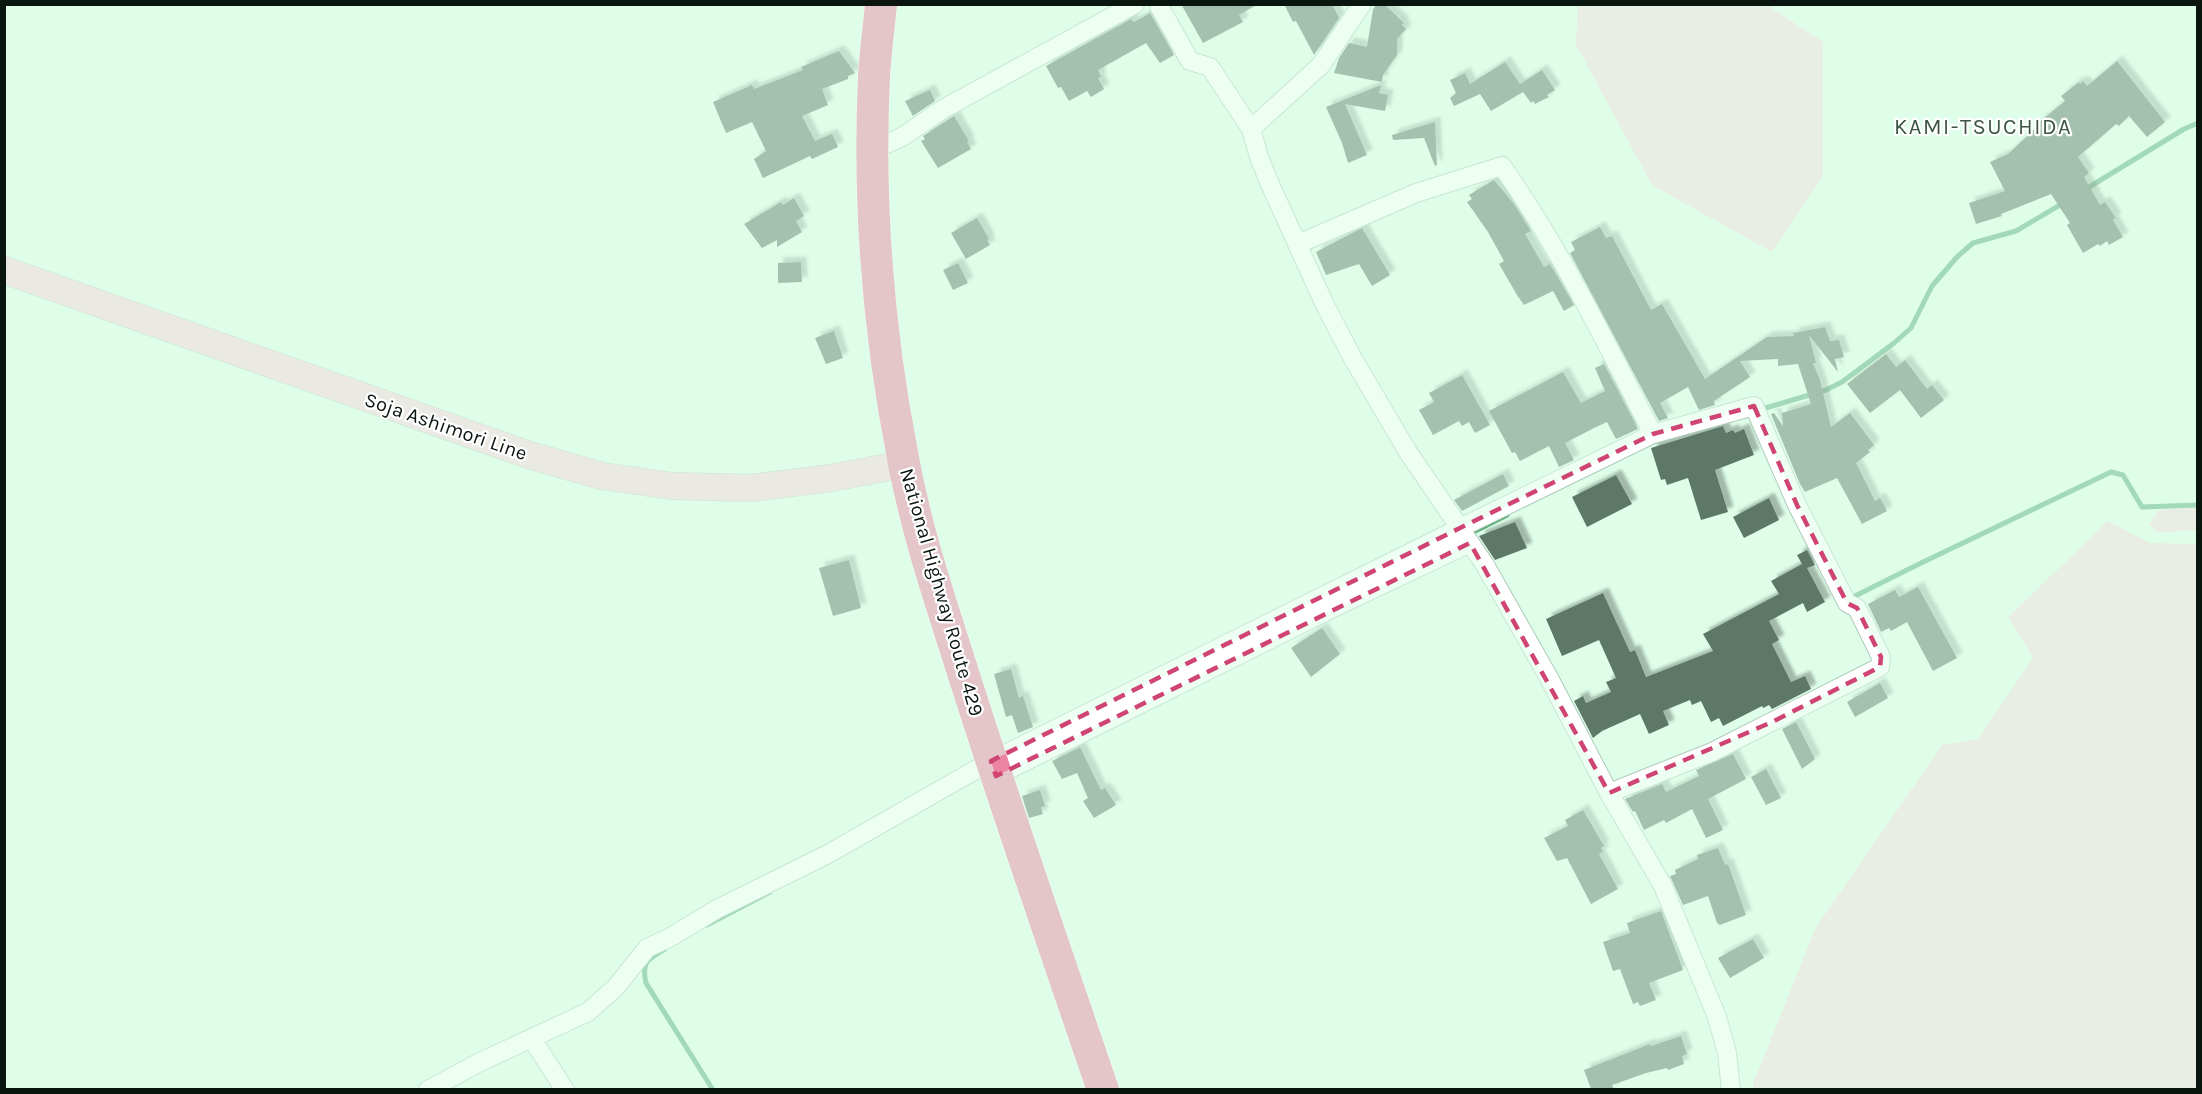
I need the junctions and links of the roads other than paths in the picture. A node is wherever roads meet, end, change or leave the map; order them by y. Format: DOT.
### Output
graph roads {
  1 [pos="881,4"];
  2 [pos="1135,4"];
  3 [pos="1158,4"];
  4 [pos="1362,4"];
  5 [pos="1251,129"];
  6 [pos="873,150"];
  7 [pos="1298,244"];
  8 [pos="4,270"];
  9 [pos="1653,434"];
  10 [pos="904,464"];
  11 [pos="1466,536"];
  12 [pos="994,768"];
  13 [pos="1610,793"];
  14 [pos="532,1038"];
  15 [pos="1724,1088"];
  16 [pos="428,1089"];
  17 [pos="565,1089"];
  18 [pos="1103,1089"];
  1 -- 6 [label="highway, National Highway Route 429"];
  2 -- 6 [label="street"];
  3 -- 5 [label="street"];
  4 -- 5 [label="street"];
  5 -- 7 [label="street"];
  6 -- 10 [label="highway, National Highway Route 429"];
  7 -- 9 [label="street"];
  7 -- 11 [label="street"];
  8 -- 10 [label="main road, Soja Ashimori Line"];
  9 -- 11 [label="street"];
  9 -- 13 [label="street"];
  10 -- 12 [label="highway, National Highway Route 429"];
  11 -- 12 [label="street"];
  11 -- 13 [label="street"];
  12 -- 14 [label="street"];
  12 -- 18 [label="highway, National Highway Route 429"];
  13 -- 15 [label="street"];
  14 -- 16 [label="street"];
  14 -- 17 [label="street"];
}
